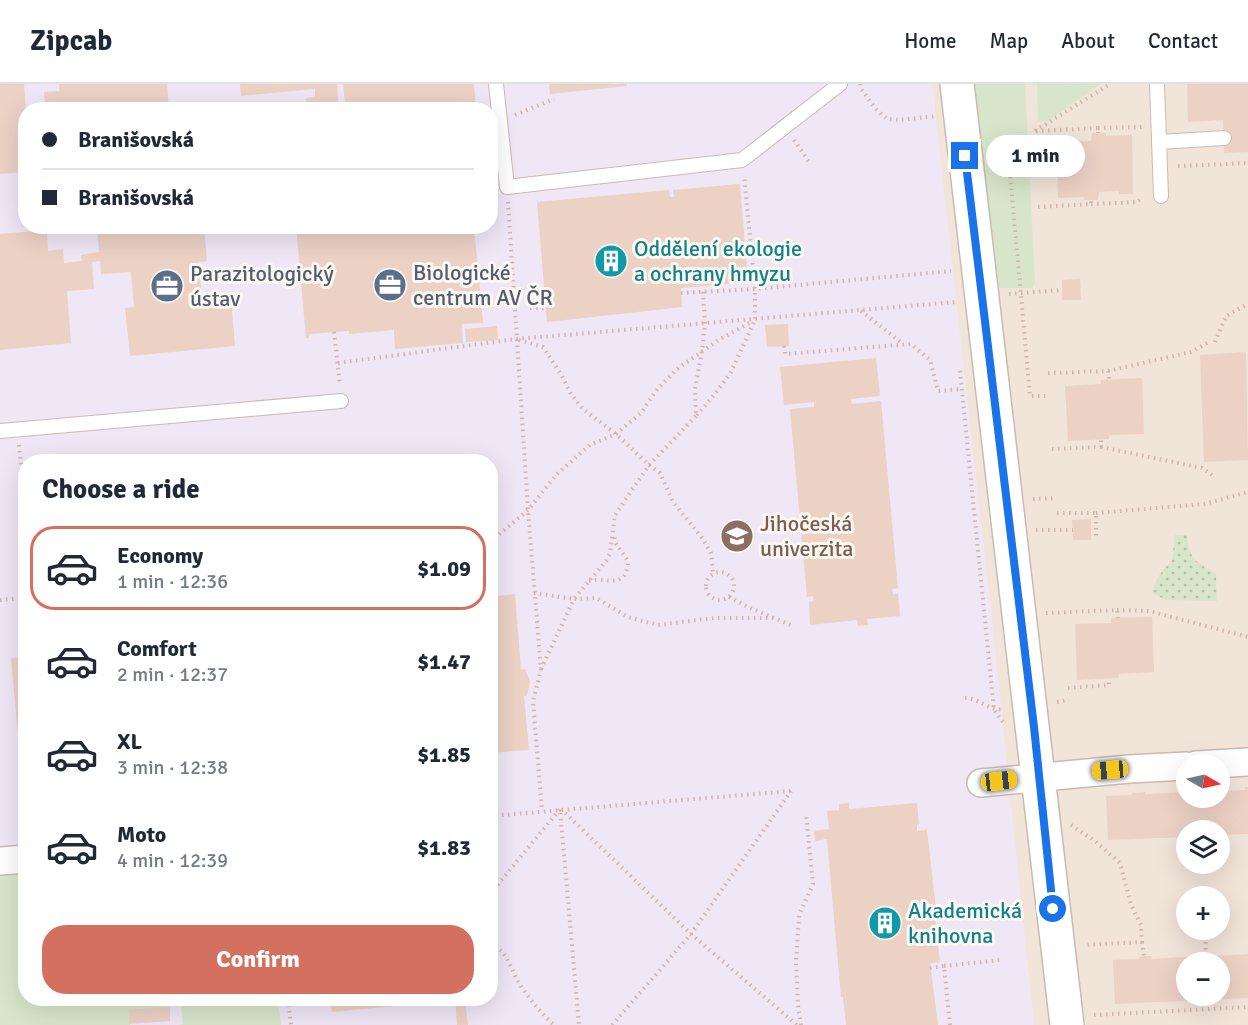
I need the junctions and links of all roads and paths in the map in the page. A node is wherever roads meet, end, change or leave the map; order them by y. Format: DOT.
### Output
graph roads {
  1 [pos="496,84"];
  2 [pos="840,84"];
  3 [pos="860,84"];
  4 [pos="957,84"];
  5 [pos="1110,84"];
  6 [pos="1157,84"];
  7 [pos="554,99"];
  8 [pos="960,116"];
  9 [pos="500,118"];
  10 [pos="785,127"];
  11 [pos="1158,127"];
  12 [pos="1224,138"];
  13 [pos="1159,142"];
  14 [pos="1036,148"];
  15 [pos="742,160"];
  16 [pos="1248,163"];
  17 [pos="811,165"];
  18 [pos="1160,166"];
  19 [pos="507,187"];
  20 [pos="1160,193"];
  21 [pos="1038,207"];
  22 [pos="952,271"];
  23 [pos="755,289"];
  24 [pos="1062,290"];
  25 [pos="703,292"];
  26 [pos="681,293"];
  27 [pos="1020,293"];
  28 [pos="1000,294"];
  29 [pos="960,302"];
  30 [pos="1248,304"];
  31 [pos="530,308"];
  32 [pos="546,308"];
  33 [pos="861,310"];
  34 [pos="755,320"];
  35 [pos="705,323"];
  36 [pos="334,332"];
  37 [pos="516,339"];
  38 [pos="1209,342"];
  39 [pos="1215,342"];
  40 [pos="903,344"];
  41 [pos="784,346"];
  42 [pos="702,351"];
  43 [pos="338,363"];
  44 [pos="1108,371"];
  45 [pos="1048,373"];
  46 [pos="1108,380"];
  47 [pos="962,389"];
  48 [pos="1049,396"];
  49 [pos="341,401"];
  50 [pos="696,416"];
  51 [pos="17,429"];
  52 [pos="0,431"];
  53 [pos="616,434"];
  54 [pos="1101,440"];
  55 [pos="1101,447"];
  56 [pos="1052,449"];
  57 [pos="20,454"];
  58 [pos="649,465"];
  59 [pos="1212,475"];
  60 [pos="1248,492"];
  61 [pos="1056,498"];
  62 [pos="1032,500"];
  63 [pos="528,510"];
  64 [pos="1057,513"];
  65 [pos="1096,513"];
  66 [pos="614,528"];
  67 [pos="1036,530"];
  68 [pos="1073,530"];
  69 [pos="498,535"];
  70 [pos="1096,540"];
  71 [pos="713,574"];
  72 [pos="588,581"];
  73 [pos="534,593"];
  74 [pos="729,597"];
  75 [pos="18,599"];
  76 [pos="574,599"];
  77 [pos="0,600"];
  78 [pos="1118,610"];
  79 [pos="1044,613"];
  80 [pos="775,618"];
  81 [pos="1118,618"];
  82 [pos="793,626"];
  83 [pos="1248,638"];
  84 [pos="541,670"];
  85 [pos="1109,678"];
  86 [pos="1068,688"];
  87 [pos="964,698"];
  88 [pos="1012,708"];
  89 [pos="1248,762"];
  90 [pos="1230,763"];
  91 [pos="1176,766"];
  92 [pos="1039,777"];
  93 [pos="981,783"];
  94 [pos="560,809"];
  95 [pos="542,811"];
  96 [pos="806,813"];
  97 [pos="498,815"];
  98 [pos="1044,824"];
  99 [pos="18,860"];
  100 [pos="0,861"];
  101 [pos="498,884"];
  102 [pos="691,934"];
  103 [pos="1142,942"];
  104 [pos="1057,946"];
  105 [pos="498,948"];
  106 [pos="1143,956"];
  107 [pos="1000,960"];
  108 [pos="944,966"];
  109 [pos="930,968"];
  110 [pos="289,1006"];
  111 [pos="1248,1007"];
  112 [pos="1067,1022"];
  113 [pos="291,1025"];
  114 [pos="554,1025"];
  115 [pos="579,1025"];
  116 [pos="612,1025"];
  117 [pos="799,1025"];
  118 [pos="950,1025"];
  1 -- 9 [label="lane"];
  2 -- 10 [label="lane"];
  3 -- 8 [label="path"];
  4 -- 8 [label="street"];
  5 -- 11 [label="path"];
  6 -- 11 [label="lane"];
  7 -- 9 [label="path"];
  8 -- 92 [label="street"];
  9 -- 19 [label="lane"];
  10 -- 15 [label="lane"];
  10 -- 17 [label="path"];
  11 -- 13 [label="lane"];
  12 -- 13 [label="lane"];
  13 -- 18 [label="lane"];
  14 -- 27 [label="path"];
  15 -- 19 [label="lane"];
  15 -- 23 [label="path"];
  16 -- 18 [label="path"];
  18 -- 20 [label="lane"];
  19 -- 37 [label="path"];
  20 -- 21 [label="path"];
  22 -- 23 [label="path"];
  23 -- 25 [label="path"];
  23 -- 34 [label="path"];
  24 -- 27 [label="path"];
  25 -- 26 [label="path"];
  25 -- 35 [label="path"];
  27 -- 28 [label="path"];
  27 -- 48 [label="path"];
  29 -- 33 [label="path"];
  30 -- 39 [label="path"];
  31 -- 32 [label="path"];
  33 -- 34 [label="path"];
  33 -- 40 [label="path"];
  34 -- 35 [label="path"];
  34 -- 42 [label="path"];
  34 -- 50 [label="path"];
  35 -- 37 [label="path"];
  35 -- 42 [label="path"];
  36 -- 43 [label="path"];
  37 -- 43 [label="path"];
  37 -- 53 [label="path"];
  37 -- 63 [label="path"];
  38 -- 44 [label="path"];
  40 -- 41 [label="path"];
  40 -- 47 [label="path"];
  42 -- 50 [label="path"];
  42 -- 53 [label="path"];
  43 -- 49 [label="path"];
  44 -- 45 [label="path"];
  44 -- 46 [label="path"];
  49 -- 51 [label="lane"];
  50 -- 58 [label="path"];
  51 -- 52 [label="lane"];
  51 -- 57 [label="path"];
  53 -- 58 [label="path"];
  53 -- 63 [label="path"];
  54 -- 55 [label="path"];
  55 -- 56 [label="path"];
  55 -- 59 [label="path"];
  58 -- 66 [label="path"];
  58 -- 71 [label="path"];
  60 -- 65 [label="path"];
  61 -- 62 [label="path"];
  63 -- 69 [label="path"];
  63 -- 73 [label="path"];
  64 -- 65 [label="path"];
  65 -- 70 [label="path"];
  66 -- 72 [label="path"];
  66 -- 72 [label="path"];
  67 -- 68 [label="path"];
  71 -- 74 [label="path"];
  71 -- 74 [label="path"];
  72 -- 76 [label="path"];
  73 -- 76 [label="path"];
  73 -- 84 [label="path"];
  74 -- 80 [label="path"];
  75 -- 77 [label="path"];
  76 -- 80 [label="path"];
  76 -- 84 [label="path"];
  78 -- 79 [label="path"];
  78 -- 81 [label="path"];
  78 -- 83 [label="path"];
  80 -- 82 [label="path"];
  84 -- 95 [label="path"];
  85 -- 86 [label="path"];
  87 -- 88 [label="path"];
  89 -- 90 [label="street"];
  91 -- 92 [label="street"];
  92 -- 93 [label="street"];
  92 -- 98 [label="street"];
  94 -- 95 [label="path"];
  94 -- 101 [label="path"];
  94 -- 102 [label="path"];
  94 -- 102 [label="path"];
  94 -- 115 [label="path"];
  95 -- 97 [label="path"];
  96 -- 117 [label="path"];
  98 -- 103 [label="path"];
  98 -- 104 [label="street"];
  99 -- 100 [label="street"];
  102 -- 116 [label="path"];
  102 -- 117 [label="path"];
  103 -- 104 [label="path"];
  103 -- 106 [label="path"];
  104 -- 112 [label="street"];
  105 -- 114 [label="path"];
  107 -- 108 [label="path"];
  108 -- 109 [label="path"];
  108 -- 118 [label="path"];
  110 -- 113 [label="path"];
  111 -- 112 [label="path"];
}
